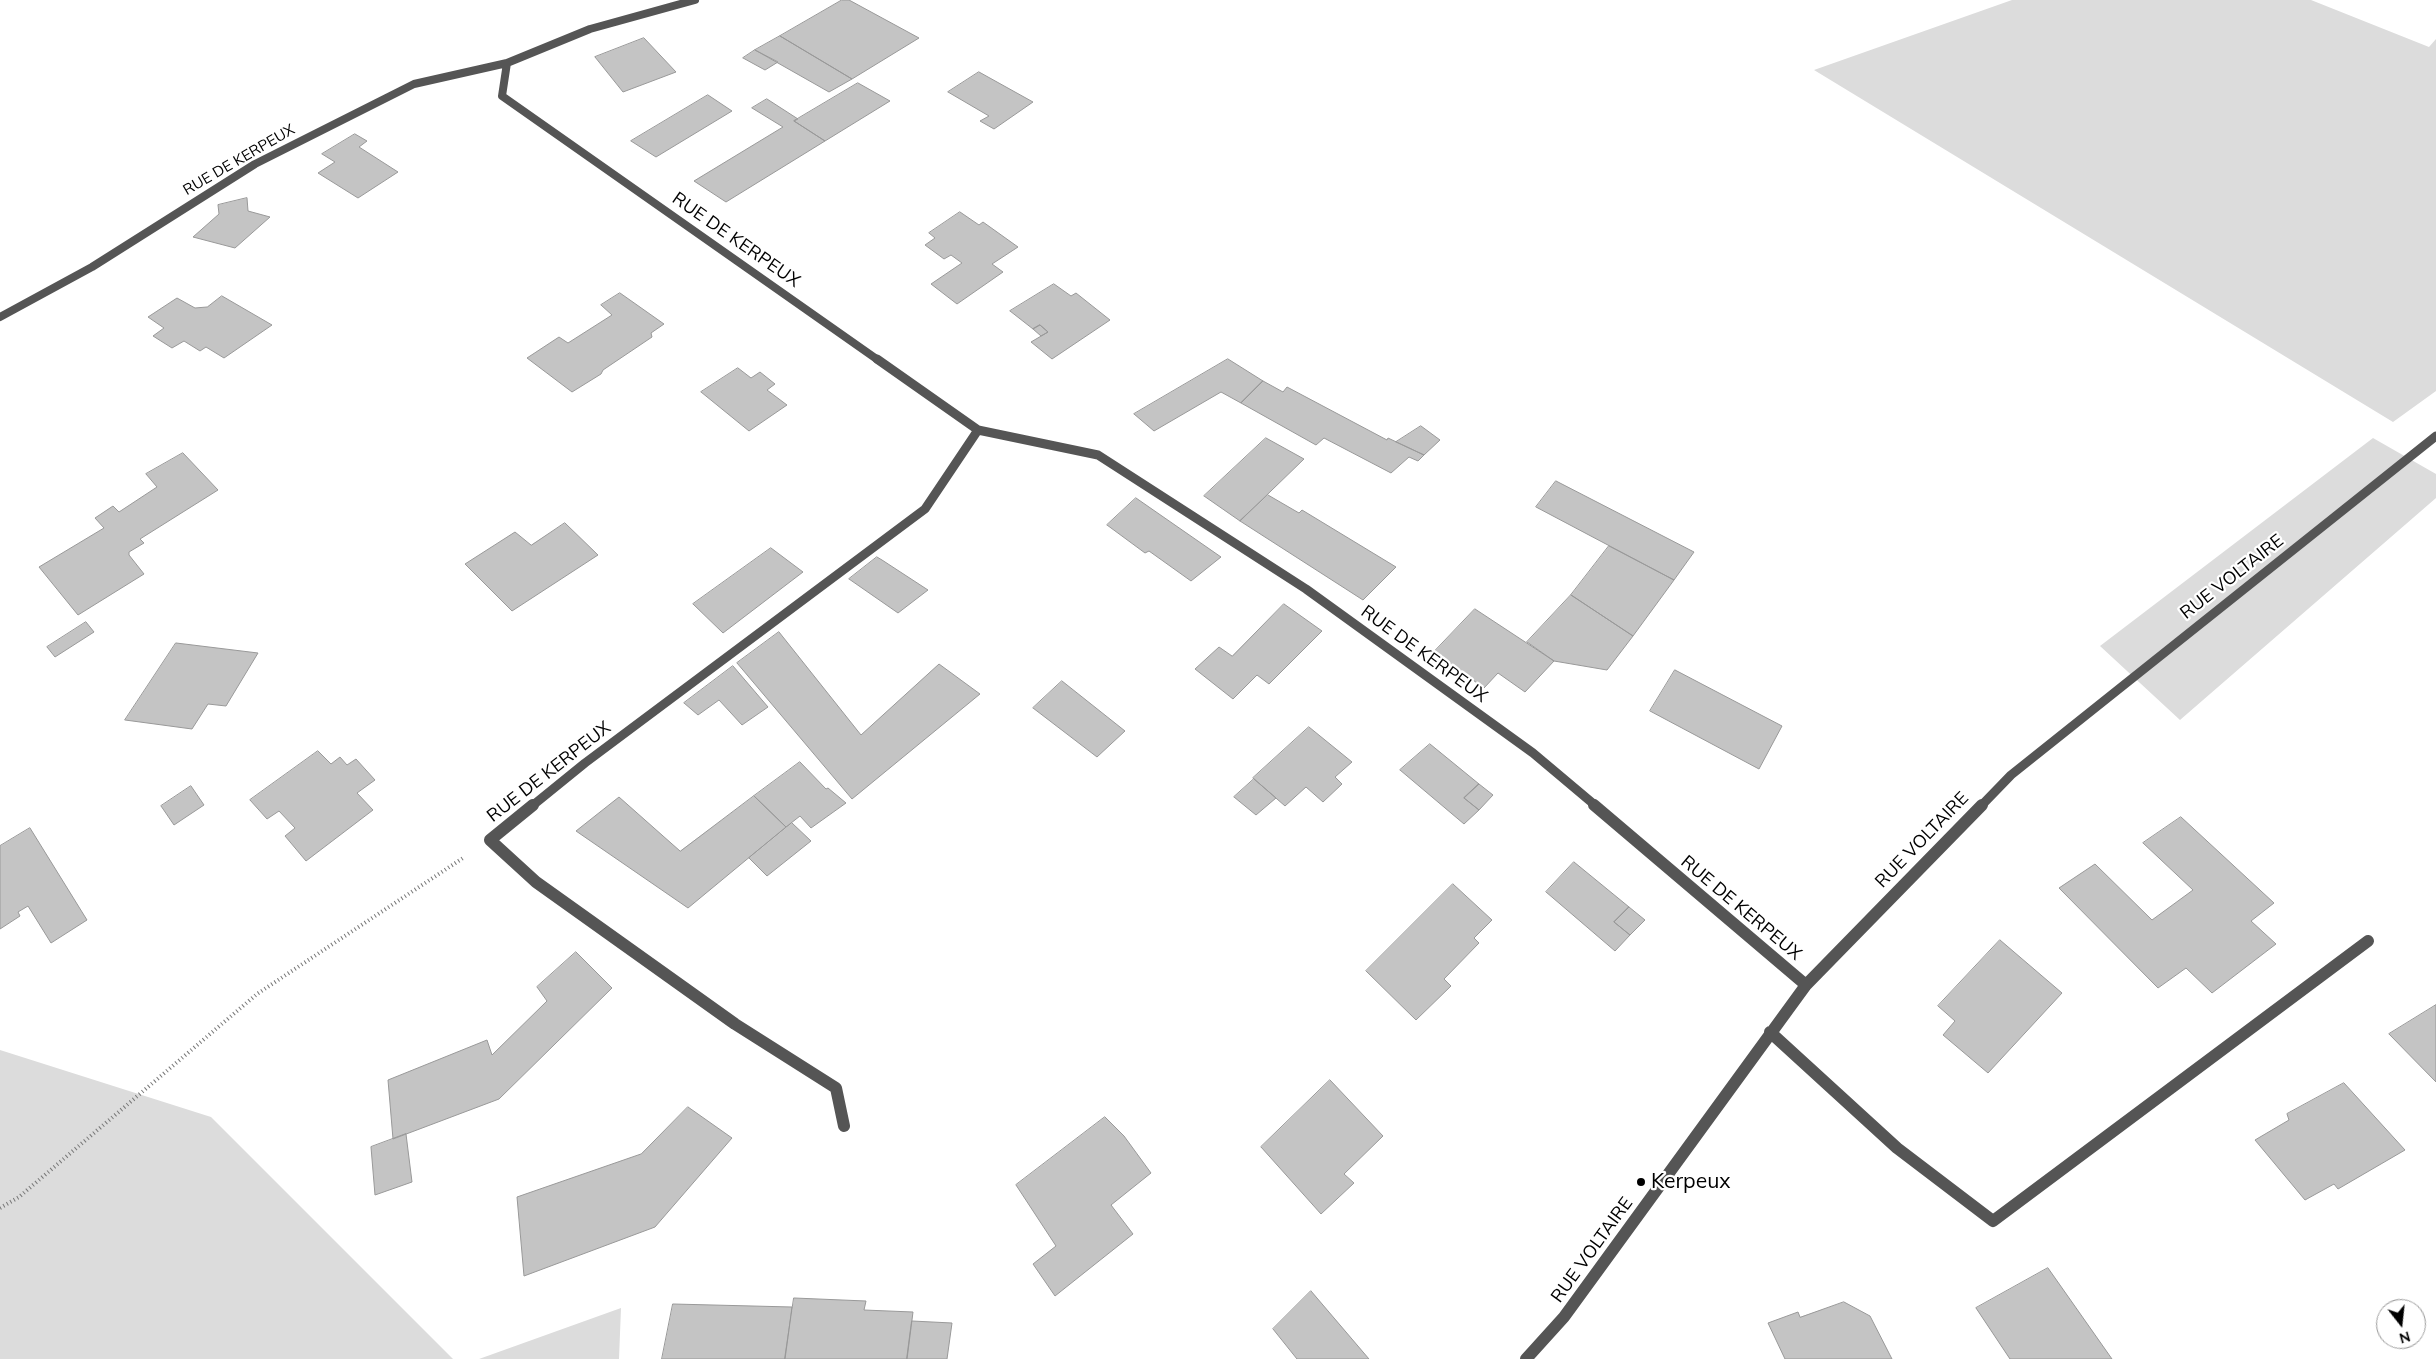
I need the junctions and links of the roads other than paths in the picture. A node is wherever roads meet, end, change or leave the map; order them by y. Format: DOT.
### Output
graph roads {
  1 [pos="695,0"];
  2 [pos="507,64"];
  3 [pos="0,317"];
  4 [pos="978,430"];
  5 [pos="2436,436"];
  6 [pos="2368,942"];
  7 [pos="1806,985"];
  8 [pos="1770,1032"];
  9 [pos="844,1126"];
  10 [pos="1526,1359"];
  1 -- 2 [label="street, RUE DE KERPEUX"];
  2 -- 3 [label="street, RUE DE KERPEUX"];
  2 -- 4 [label="street, RUE DE KERPEUX"];
  4 -- 7 [label="street, RUE DE KERPEUX"];
  4 -- 9 [label="street, RUE DE KERPEUX"];
  5 -- 7 [label="street, RUE VOLTAIRE"];
  6 -- 8 [label="street"];
  7 -- 8 [label="street, RUE VOLTAIRE"];
  8 -- 10 [label="street, RUE VOLTAIRE"];
}
